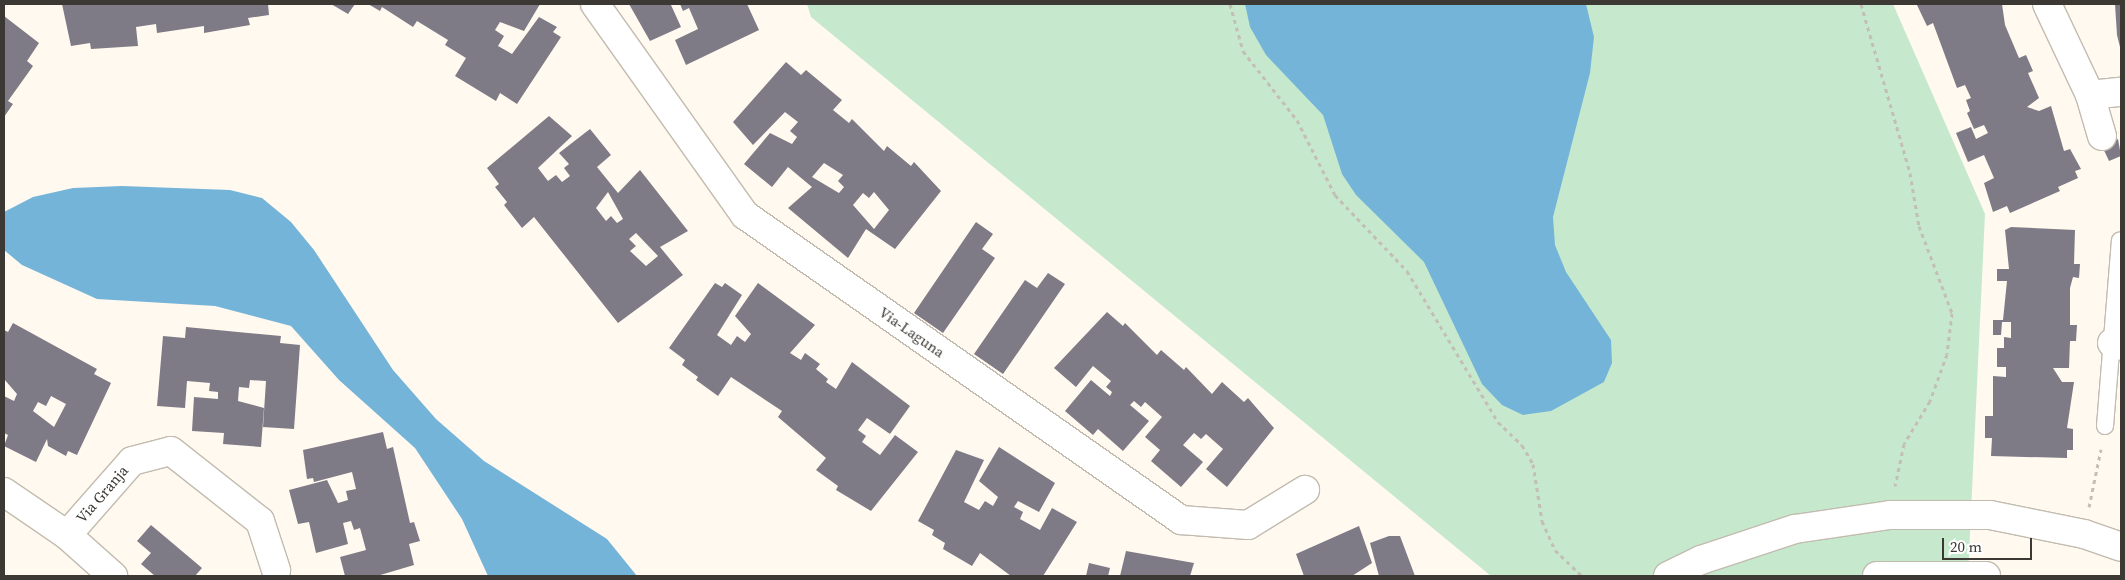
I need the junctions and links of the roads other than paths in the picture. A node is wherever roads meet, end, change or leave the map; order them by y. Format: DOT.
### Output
graph roads {
  1 [pos="595,4"];
  2 [pos="2047,4"];
  3 [pos="2121,92"];
  4 [pos="2090,95"];
  5 [pos="2102,136"];
  6 [pos="2120,241"];
  7 [pos="2117,344"];
  8 [pos="2106,426"];
  9 [pos="1305,490"];
  10 [pos="4,492"];
  11 [pos="67,535"];
  12 [pos="2121,547"];
  13 [pos="276,570"];
  14 [pos="113,576"];
  15 [pos="1668,576"];
  16 [pos="1877,576"];
  17 [pos="1986,576"];
  1 -- 9 [label="street, Via-Laguna"];
  2 -- 4 [label="street"];
  3 -- 4 [label="street"];
  4 -- 5 [label="street"];
  6 -- 7 [label="lane"];
  7 -- 8 [label="lane"];
  10 -- 11 [label="street, Via Granja"];
  11 -- 13 [label="street, Via Granja"];
  11 -- 14 [label="street"];
  12 -- 15 [label="street"];
  16 -- 17 [label="street"];
}
